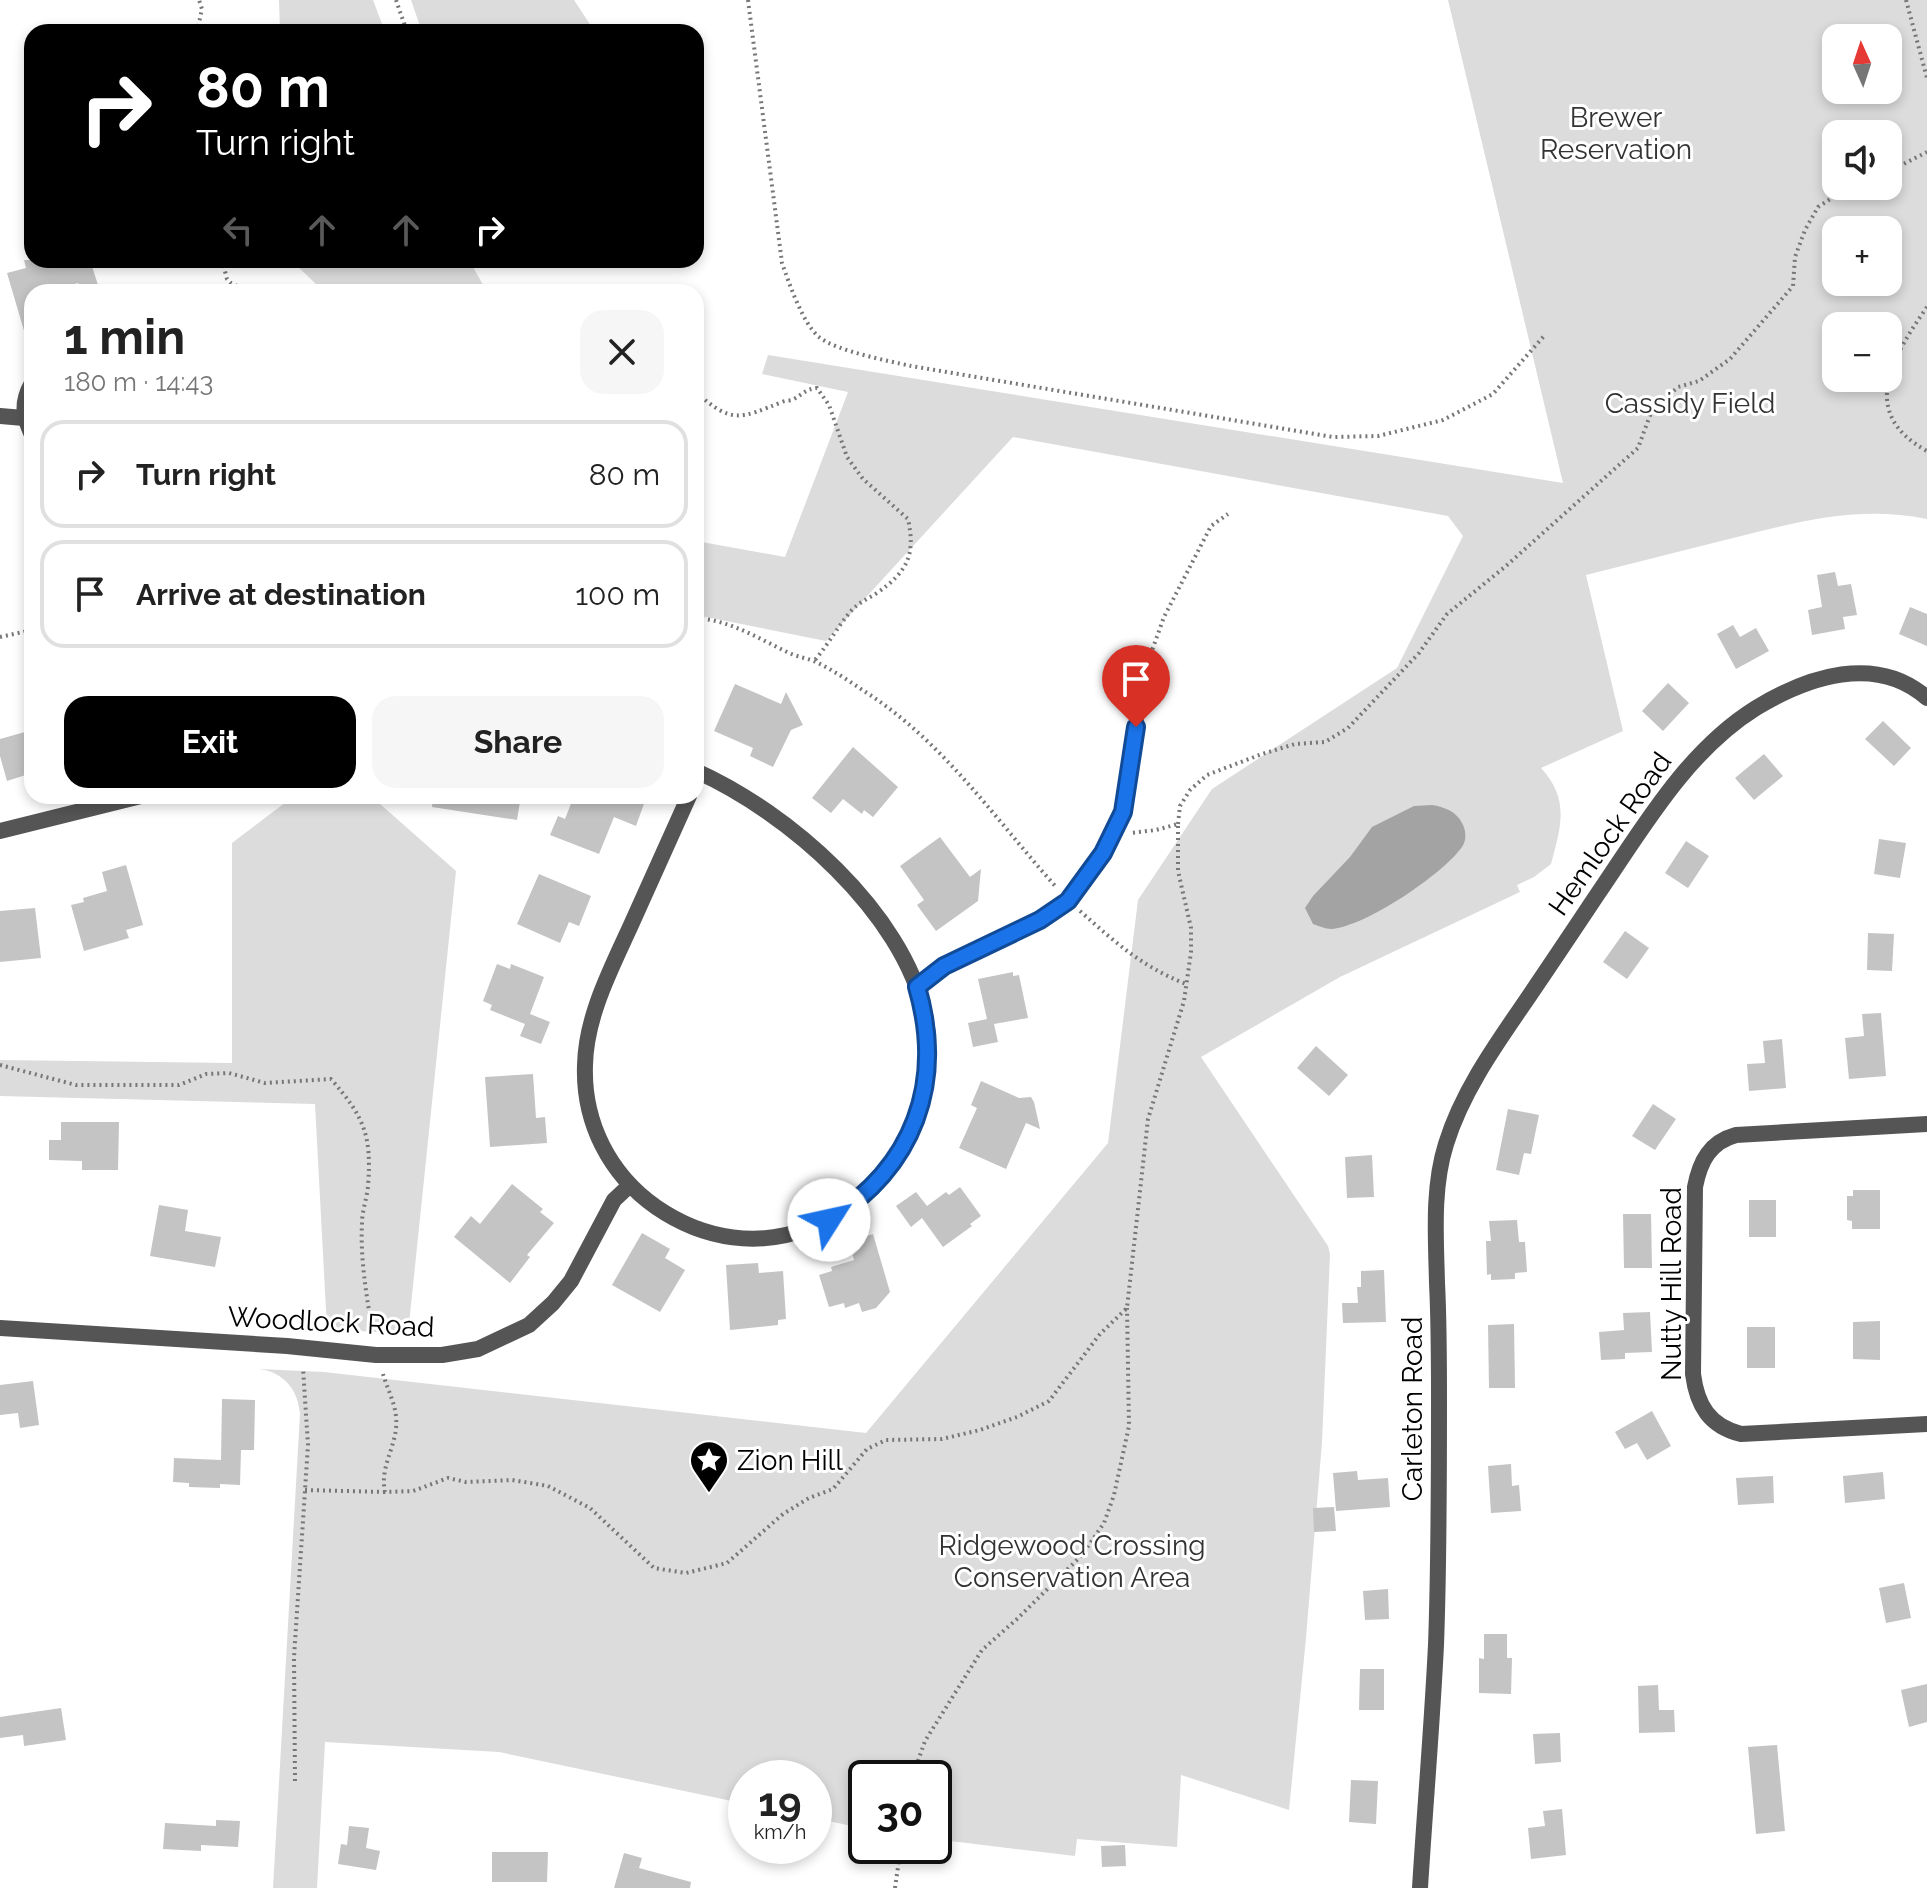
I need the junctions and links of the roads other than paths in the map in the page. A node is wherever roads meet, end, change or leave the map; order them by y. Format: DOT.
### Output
graph roads {
  1 [pos="24,402"];
  2 [pos="0,416"];
  3 [pos="24,418"];
  4 [pos="1927,698"];
  5 [pos="1139,712"];
  6 [pos="704,778"];
  7 [pos="109,804"];
  8 [pos="685,804"];
  9 [pos="0,831"];
  10 [pos="1554,960"];
  11 [pos="917,987"];
  12 [pos="1927,1124"];
  13 [pos="629,1186"];
  14 [pos="0,1328"];
  15 [pos="1927,1424"];
  16 [pos="1420,1888"];
  1 -- 3 [label="street"];
  2 -- 3 [label="street"];
  4 -- 10 [label="street, Hemlock Road"];
  5 -- 11 [label="lane"];
  6 -- 11 [label="street"];
  7 -- 9 [label="street"];
  8 -- 13 [label="street"];
  10 -- 16 [label="street, Carleton Road"];
  11 -- 13 [label="street"];
  12 -- 15 [label="street, Nutty Hill Road"];
  13 -- 14 [label="street, Woodlock Road"];
}
